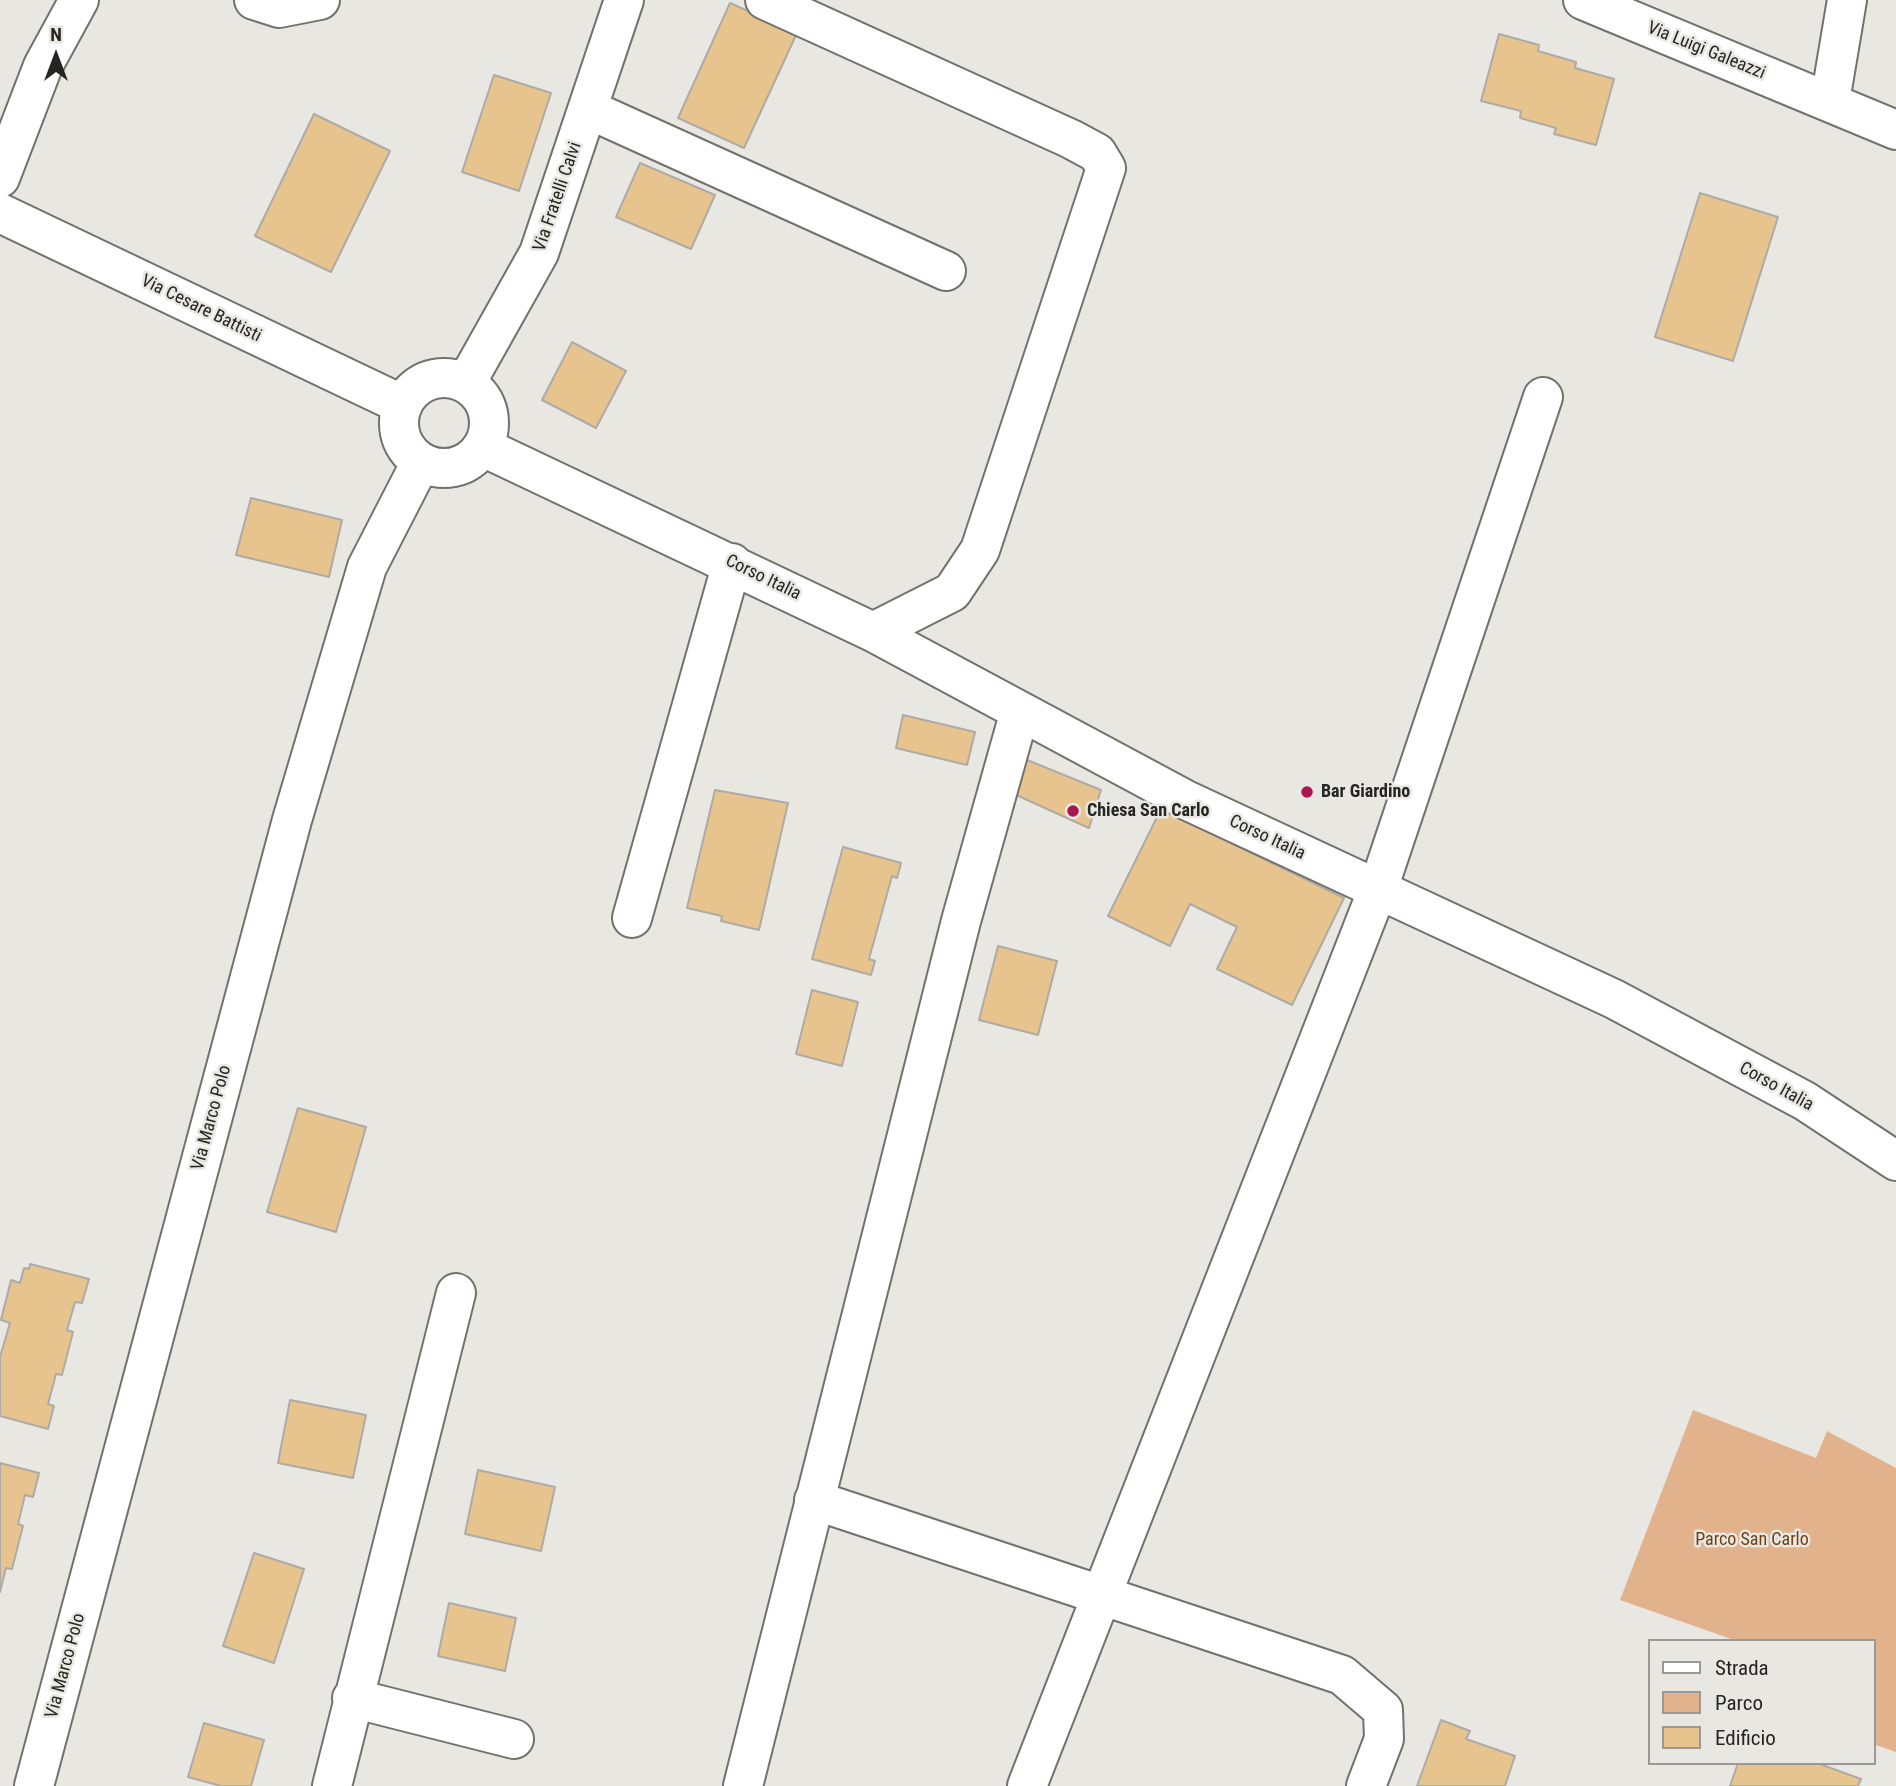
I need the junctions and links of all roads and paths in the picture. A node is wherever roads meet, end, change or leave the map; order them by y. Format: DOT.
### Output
graph roads {
  1 [pos="79,0"];
  2 [pos="254,0"];
  3 [pos="320,0"];
  4 [pos="624,0"];
  5 [pos="765,0"];
  6 [pos="1583,0"];
  7 [pos="1847,0"];
  8 [pos="1829,101"];
  9 [pos="588,109"];
  10 [pos="1896,130"];
  11 [pos="0,178"];
  12 [pos="0,213"];
  13 [pos="946,271"];
  14 [pos="466,383"];
  15 [pos="1543,397"];
  16 [pos="403,405"];
  17 [pos="484,447"];
  18 [pos="421,462"];
  19 [pos="732,563"];
  20 [pos="873,632"];
  21 [pos="1020,711"];
  22 [pos="1378,889"];
  23 [pos="632,918"];
  24 [pos="1896,1161"];
  25 [pos="456,1293"];
  26 [pos="814,1500"];
  27 [pos="1100,1595"];
  28 [pos="352,1698"];
  29 [pos="514,1738"];
  30 [pos="34,1786"];
  31 [pos="332,1786"];
  32 [pos="743,1786"];
  33 [pos="1027,1786"];
  34 [pos="1366,1786"];
  1 -- 11 [label="street"];
  2 -- 3 [label="street"];
  4 -- 9 [label="street, Via Fratelli Calvi"];
  5 -- 20 [label="street"];
  6 -- 8 [label="street, Via Luigi Galeazzi"];
  7 -- 8 [label="street"];
  8 -- 10 [label="street, Via Luigi Galeazzi"];
  9 -- 13 [label="street"];
  9 -- 14 [label="street, Via Fratelli Calvi"];
  12 -- 16 [label="street, Via Cesare Battisti"];
  14 -- 16 [label="street"];
  14 -- 17 [label="street"];
  15 -- 22 [label="street"];
  16 -- 18 [label="street"];
  17 -- 18 [label="street"];
  17 -- 19 [label="street, Corso Italia"];
  18 -- 30 [label="street, Via Marco Polo"];
  19 -- 20 [label="street, Corso Italia"];
  19 -- 23 [label="street"];
  20 -- 21 [label="street, Corso Italia"];
  21 -- 22 [label="street, Corso Italia"];
  21 -- 26 [label="street"];
  22 -- 24 [label="street, Corso Italia"];
  22 -- 27 [label="street"];
  25 -- 28 [label="street"];
  26 -- 27 [label="street"];
  26 -- 32 [label="street"];
  27 -- 33 [label="street"];
  27 -- 34 [label="street"];
  28 -- 29 [label="street"];
  28 -- 31 [label="street"];
}
